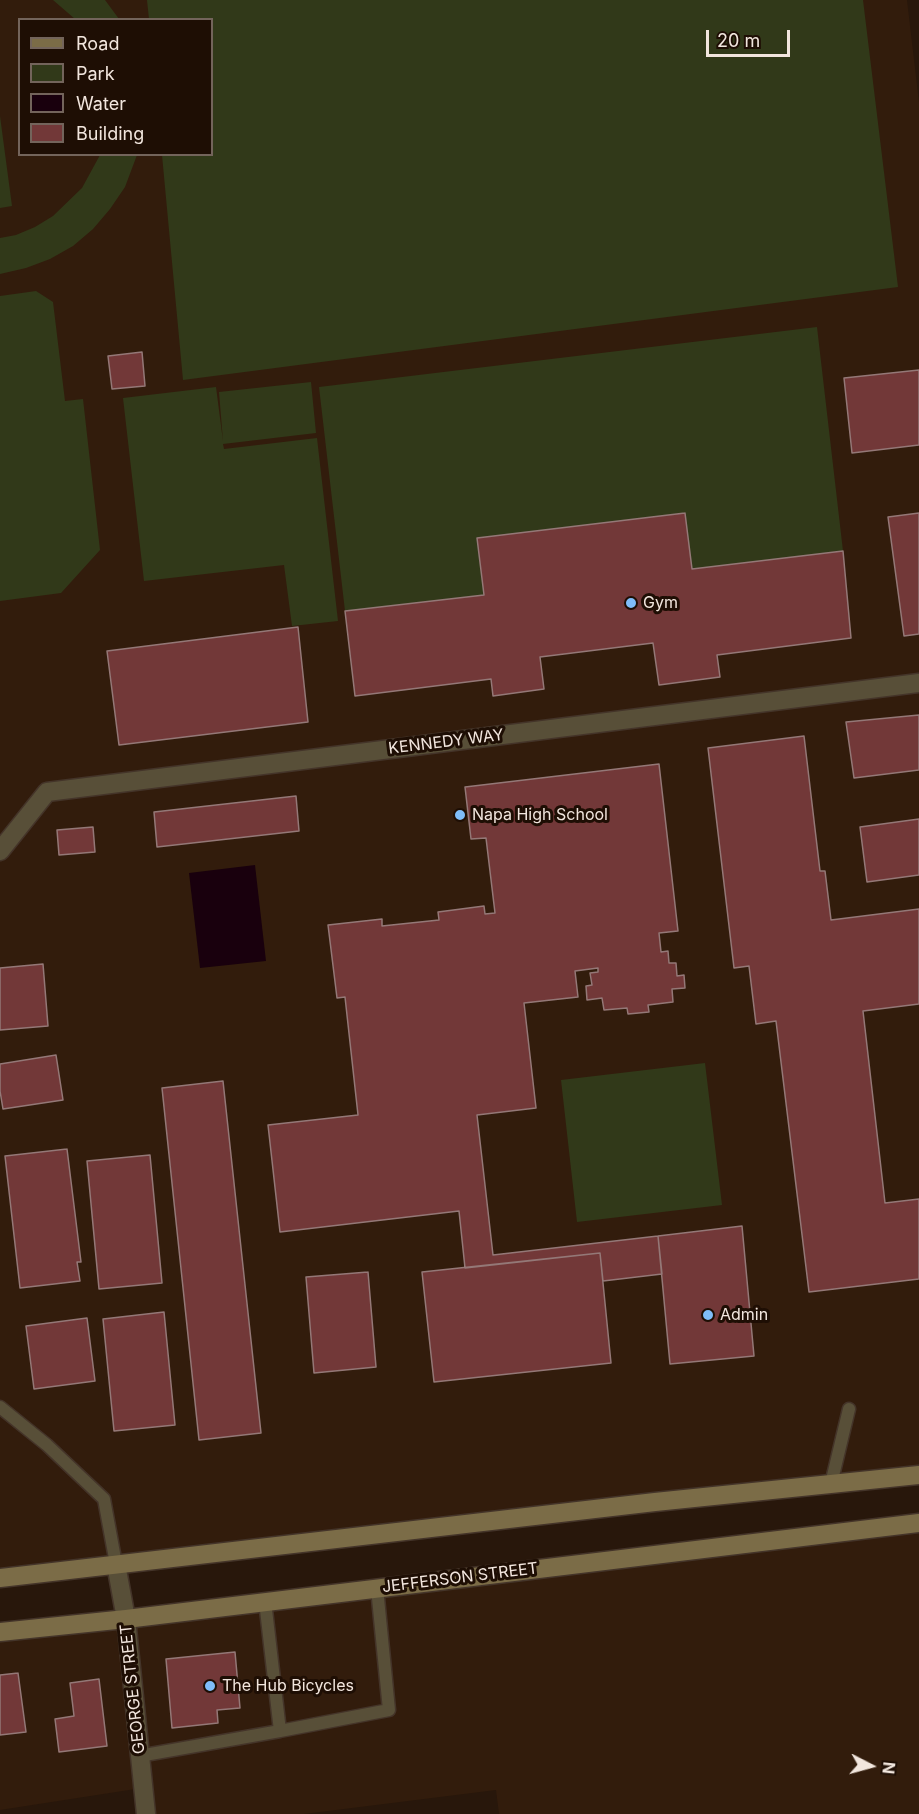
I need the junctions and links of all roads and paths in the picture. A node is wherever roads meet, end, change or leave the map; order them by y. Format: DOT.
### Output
graph roads {
  1 [pos="919,683"];
  2 [pos="0,851"];
  3 [pos="0,1407"];
  4 [pos="849,1409"];
  5 [pos="919,1475"];
  6 [pos="831,1484"];
  7 [pos="919,1522"];
  8 [pos="116,1564"];
  9 [pos="0,1578"];
  10 [pos="377,1588"];
  11 [pos="265,1601"];
  12 [pos="126,1618"];
  13 [pos="0,1632"];
  14 [pos="280,1731"];
  15 [pos="139,1756"];
  16 [pos="146,1814"];
  1 -- 2 [label="street, KENNEDY WAY"];
  3 -- 8 [label="lane"];
  4 -- 6 [label="lane"];
  5 -- 6 [label="main road"];
  6 -- 8 [label="main road"];
  7 -- 10 [label="main road, JEFFERSON STREET"];
  8 -- 9 [label="main road"];
  8 -- 12 [label="street, GEORGE STREET"];
  10 -- 11 [label="main road, JEFFERSON STREET"];
  10 -- 14 [label="lane"];
  11 -- 12 [label="main road, JEFFERSON STREET"];
  11 -- 14 [label="lane"];
  12 -- 13 [label="main road, JEFFERSON STREET"];
  12 -- 15 [label="street, GEORGE STREET"];
  14 -- 15 [label="lane"];
  15 -- 16 [label="street, GEORGE STREET"];
}
